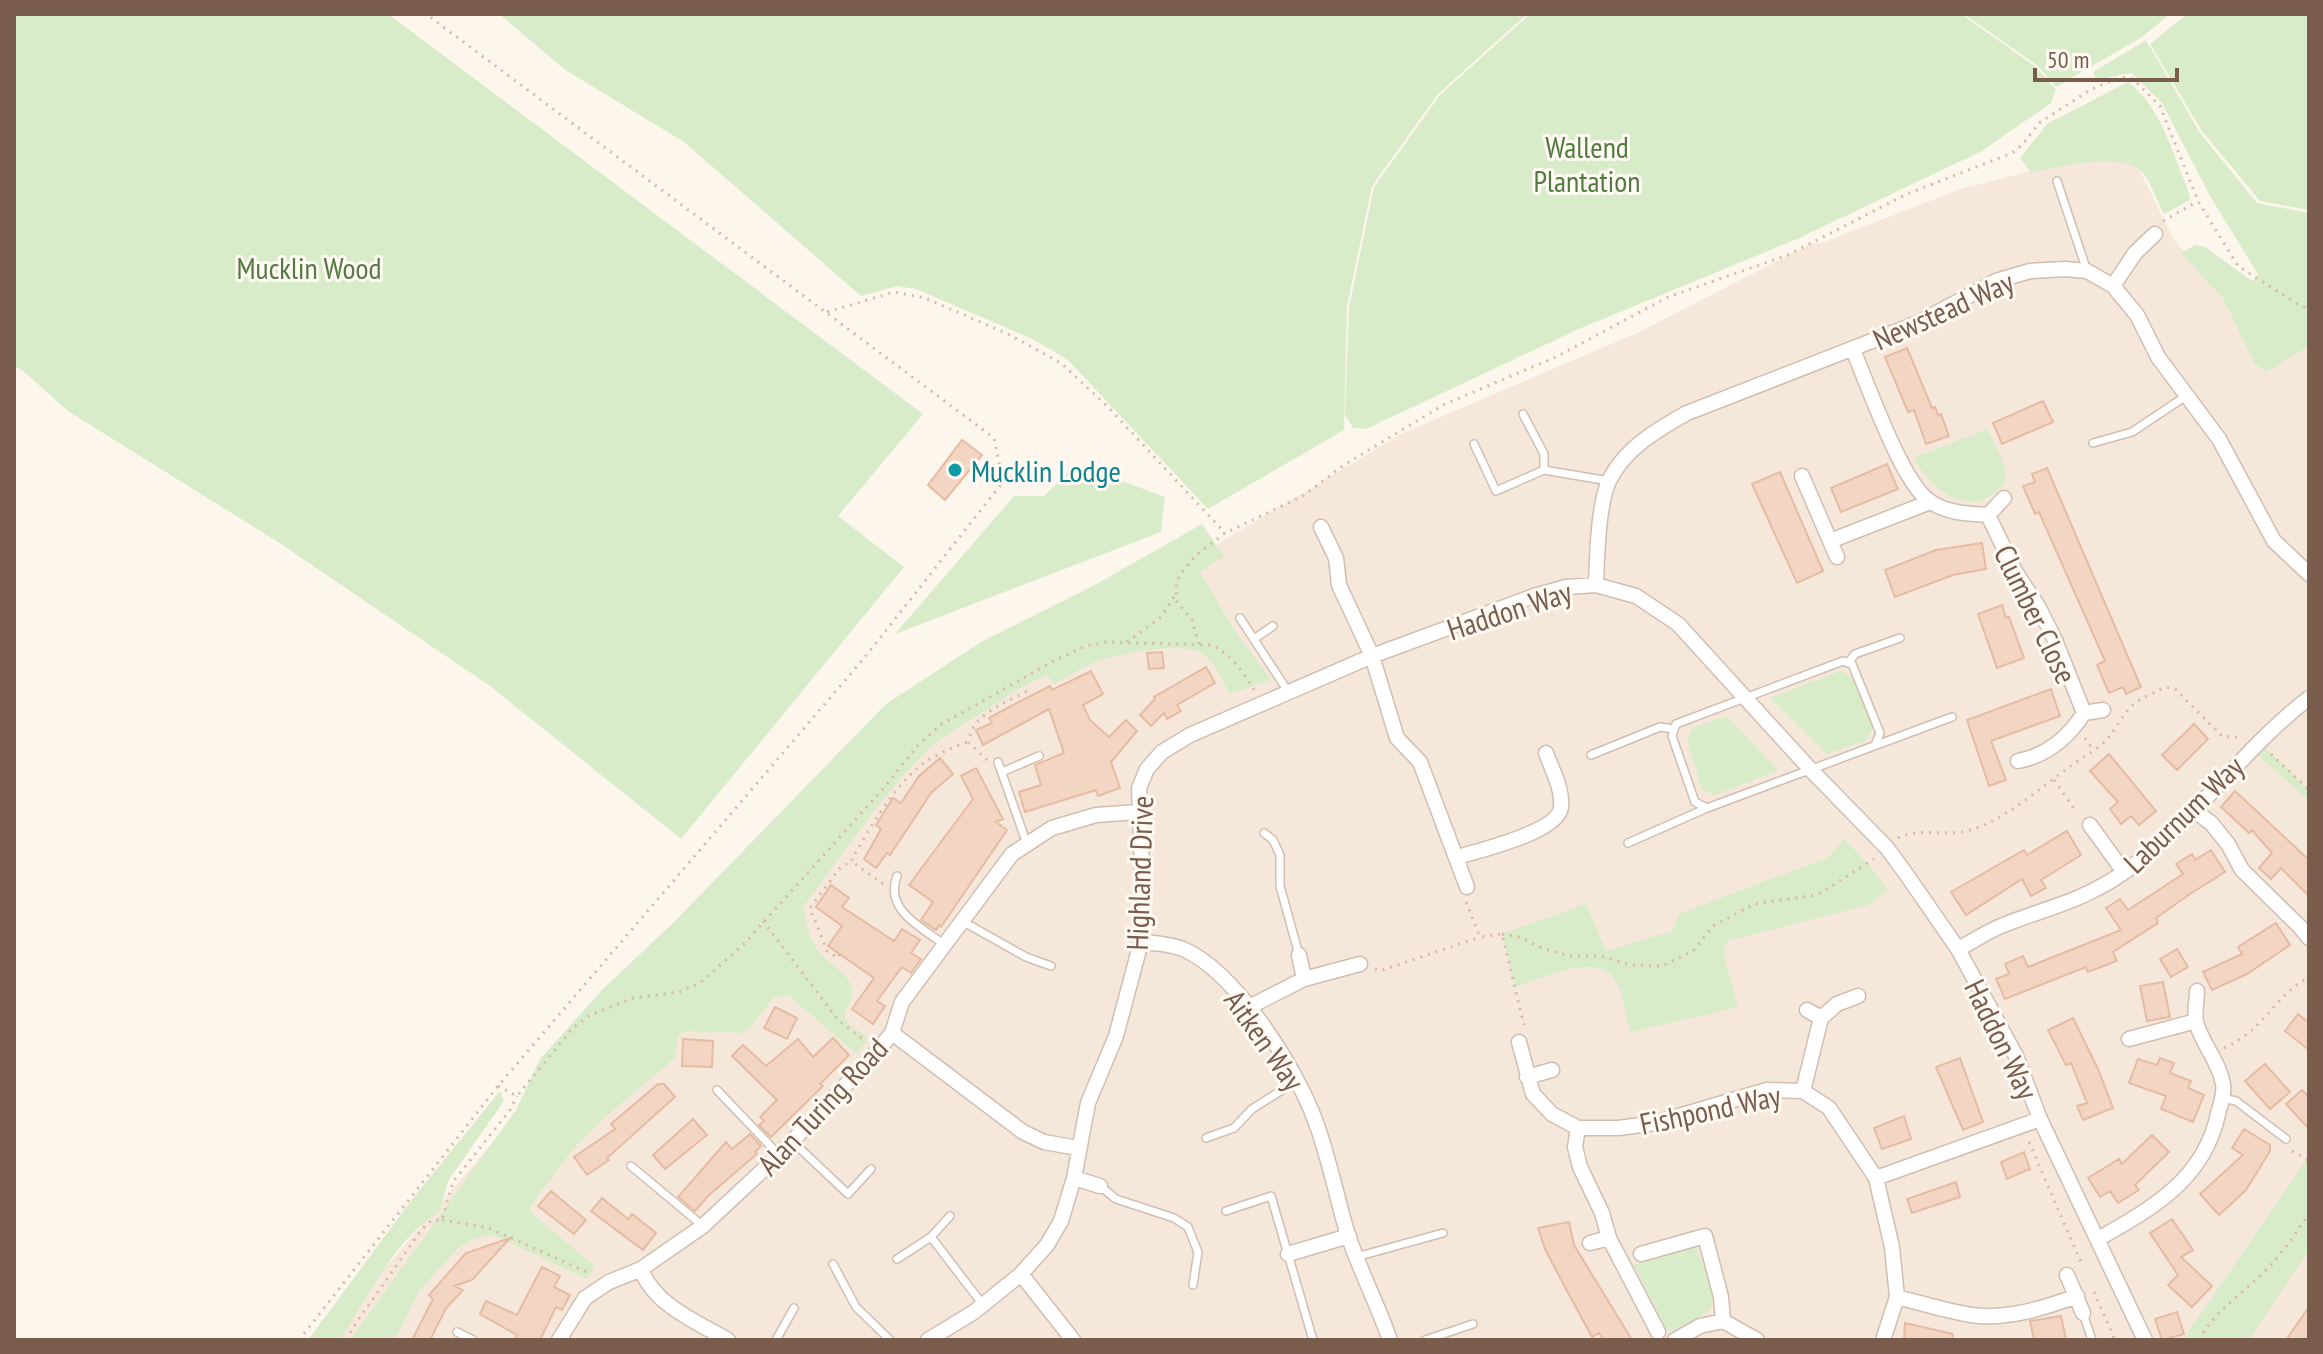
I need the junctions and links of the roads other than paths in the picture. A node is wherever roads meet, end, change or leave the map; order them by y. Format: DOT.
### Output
graph roads {
  1 [pos="2057,181"];
  2 [pos="2155,234"];
  3 [pos="2087,271"];
  4 [pos="2113,286"];
  5 [pos="1853,350"];
  6 [pos="2187,395"];
  7 [pos="1523,414"];
  8 [pos="2093,443"];
  9 [pos="1474,444"];
  10 [pos="1544,470"];
  11 [pos="1802,476"];
  12 [pos="1609,481"];
  13 [pos="2004,498"];
  14 [pos="1930,502"];
  15 [pos="1988,515"];
  16 [pos="1319,536"];
  17 [pos="1830,541"];
  18 [pos="1837,557"];
  19 [pos="2309,574"];
  20 [pos="1596,585"];
  21 [pos="1240,618"];
  22 [pos="1273,626"];
  23 [pos="1900,638"];
  24 [pos="1254,639"];
  25 [pos="1372,656"];
  26 [pos="1848,663"];
  27 [pos="1289,693"];
  28 [pos="1747,697"];
  29 [pos="2309,698"];
  30 [pos="2103,710"];
  31 [pos="2084,713"];
  32 [pos="1952,717"];
  33 [pos="1674,729"];
  34 [pos="1875,745"];
  35 [pos="1546,753"];
  36 [pos="1591,755"];
  37 [pos="1039,756"];
  38 [pos="2018,761"];
  39 [pos="1810,769"];
  40 [pos="1707,808"];
  41 [pos="2193,810"];
  42 [pos="1138,812"];
  43 [pos="2090,825"];
  44 [pos="1264,833"];
  45 [pos="1628,843"];
  46 [pos="1027,844"];
  47 [pos="1458,857"];
  48 [pos="2124,872"];
  49 [pos="897,876"];
  50 [pos="1467,887"];
  51 [pos="962,921"];
  52 [pos="2309,938"];
  53 [pos="1141,942"];
  54 [pos="945,945"];
  55 [pos="1958,949"];
  56 [pos="1299,955"];
  57 [pos="1360,964"];
  58 [pos="1051,966"];
  59 [pos="1304,979"];
  60 [pos="2197,991"];
  61 [pos="1858,996"];
  62 [pos="1249,1007"];
  63 [pos="1807,1010"];
  64 [pos="1821,1018"];
  65 [pos="2196,1021"];
  66 [pos="892,1033"];
  67 [pos="2129,1039"];
  68 [pos="1519,1042"];
  69 [pos="1552,1070"];
  70 [pos="1527,1077"];
  71 [pos="1298,1079"];
  72 [pos="717,1090"];
  73 [pos="1803,1091"];
  74 [pos="2222,1098"];
  75 [pos="2040,1119"];
  76 [pos="1578,1128"];
  77 [pos="1206,1138"];
  78 [pos="2286,1139"];
  79 [pos="792,1141"];
  80 [pos="1078,1148"];
  81 [pos="779,1155"];
  82 [pos="631,1166"];
  83 [pos="871,1169"];
  84 [pos="1074,1178"];
  85 [pos="1876,1178"];
  86 [pos="1100,1186"];
  87 [pos="1226,1211"];
  88 [pos="950,1216"];
  89 [pos="703,1226"];
  90 [pos="1443,1233"];
  91 [pos="1349,1236"];
  92 [pos="931,1237"];
  93 [pos="1609,1238"];
  94 [pos="2098,1239"];
  95 [pos="1590,1243"];
  96 [pos="1288,1254"];
  97 [pos="1641,1254"];
  98 [pos="1356,1257"];
  99 [pos="897,1259"];
  100 [pos="833,1264"];
  101 [pos="641,1269"];
  102 [pos="1021,1274"];
  103 [pos="2067,1275"];
  104 [pos="1193,1285"];
  105 [pos="2077,1296"];
  106 [pos="1897,1297"];
  107 [pos="983,1305"];
  108 [pos="794,1308"];
  109 [pos="2083,1313"];
  110 [pos="1723,1321"];
  111 [pos="1473,1324"];
  112 [pos="457,1332"];
  113 [pos="1658,1332"];
  114 [pos="473,1340"];
  115 [pos="559,1340"];
  116 [pos="728,1340"];
  117 [pos="776,1340"];
  118 [pos="890,1340"];
  119 [pos="928,1340"];
  120 [pos="1073,1340"];
  121 [pos="1313,1340"];
  122 [pos="1390,1340"];
  123 [pos="1425,1340"];
  124 [pos="1675,1340"];
  125 [pos="1757,1340"];
  126 [pos="1883,1340"];
  127 [pos="2092,1340"];
  128 [pos="2145,1340"];
  1 -- 3 [label="lane"];
  2 -- 4 [label="street"];
  3 -- 4 [label="street, Newstead Way"];
  3 -- 5 [label="street, Newstead Way"];
  4 -- 6 [label="street, Newstead Way"];
  5 -- 12 [label="street, Newstead Way"];
  5 -- 14 [label="street"];
  6 -- 8 [label="lane"];
  6 -- 19 [label="street, Newstead Way"];
  7 -- 10 [label="lane"];
  9 -- 10 [label="lane"];
  10 -- 12 [label="lane"];
  11 -- 17 [label="street"];
  12 -- 20 [label="street, Newstead Way"];
  13 -- 15 [label="street, Clumber Close"];
  14 -- 15 [label="street, Clumber Close"];
  14 -- 17 [label="street"];
  15 -- 31 [label="street, Clumber Close"];
  16 -- 25 [label="street"];
  17 -- 18 [label="street"];
  20 -- 25 [label="street, Haddon Way"];
  20 -- 28 [label="street, Haddon Way"];
  21 -- 24 [label="lane"];
  22 -- 24 [label="lane"];
  23 -- 26 [label="lane"];
  24 -- 27 [label="lane"];
  25 -- 27 [label="street, Haddon Way"];
  25 -- 47 [label="street"];
  26 -- 28 [label="lane"];
  26 -- 34 [label="lane"];
  27 -- 42 [label="street, Highland Drive"];
  28 -- 33 [label="lane"];
  28 -- 39 [label="street, Haddon Way"];
  29 -- 41 [label="street, Laburnum Way"];
  30 -- 31 [label="street, Clumber Close"];
  31 -- 38 [label="street, Clumber Close"];
  32 -- 34 [label="lane"];
  33 -- 36 [label="lane"];
  33 -- 40 [label="lane"];
  34 -- 39 [label="lane"];
  35 -- 47 [label="street"];
  37 -- 46 [label="lane"];
  39 -- 40 [label="lane"];
  39 -- 55 [label="street, Haddon Way"];
  40 -- 45 [label="lane"];
  41 -- 48 [label="street, Laburnum Way"];
  41 -- 52 [label="street"];
  42 -- 46 [label="street, Alan Turing Road"];
  42 -- 53 [label="street, Highland Drive"];
  43 -- 48 [label="street"];
  44 -- 56 [label="lane"];
  46 -- 51 [label="street, Alan Turing Road"];
  47 -- 50 [label="street"];
  48 -- 55 [label="street, Laburnum Way"];
  49 -- 54 [label="lane"];
  51 -- 54 [label="street, Alan Turing Road"];
  51 -- 58 [label="lane"];
  53 -- 62 [label="street, Aitken Way"];
  53 -- 80 [label="street, Highland Drive"];
  54 -- 66 [label="street, Alan Turing Road"];
  55 -- 75 [label="street, Haddon Way"];
  56 -- 59 [label="street"];
  57 -- 59 [label="street"];
  59 -- 62 [label="street"];
  60 -- 65 [label="street"];
  61 -- 64 [label="street"];
  62 -- 71 [label="street, Aitken Way"];
  63 -- 64 [label="street"];
  64 -- 73 [label="street"];
  65 -- 67 [label="street"];
  65 -- 74 [label="street"];
  66 -- 79 [label="street, Alan Turing Road"];
  66 -- 80 [label="street"];
  68 -- 70 [label="street"];
  69 -- 70 [label="street"];
  70 -- 76 [label="street"];
  71 -- 77 [label="lane"];
  71 -- 91 [label="street, Aitken Way"];
  72 -- 81 [label="lane"];
  73 -- 76 [label="street, Fishpond Way"];
  73 -- 85 [label="street, Fishpond Way"];
  74 -- 78 [label="lane"];
  74 -- 94 [label="street"];
  75 -- 85 [label="street"];
  75 -- 94 [label="street, Haddon Way"];
  76 -- 93 [label="street"];
  79 -- 81 [label="street, Alan Turing Road"];
  79 -- 83 [label="lane"];
  80 -- 84 [label="street, Highland Drive"];
  81 -- 89 [label="street, Alan Turing Road"];
  82 -- 89 [label="lane"];
  84 -- 86 [label="street"];
  84 -- 102 [label="street, Highland Drive"];
  85 -- 106 [label="street"];
  86 -- 104 [label="lane"];
  87 -- 96 [label="lane"];
  88 -- 92 [label="lane"];
  89 -- 101 [label="street, Alan Turing Road"];
  90 -- 98 [label="lane"];
  91 -- 96 [label="street"];
  91 -- 98 [label="street, Aitken Way"];
  92 -- 99 [label="lane"];
  92 -- 107 [label="lane"];
  93 -- 95 [label="street"];
  93 -- 113 [label="street"];
  94 -- 128 [label="street, Haddon Way"];
  96 -- 121 [label="lane"];
  97 -- 110 [label="street"];
  98 -- 122 [label="street, Aitken Way"];
  100 -- 118 [label="lane"];
  101 -- 115 [label="street, Alan Turing Road"];
  101 -- 116 [label="street"];
  102 -- 107 [label="street, Highland Drive"];
  102 -- 120 [label="street"];
  103 -- 105 [label="street"];
  105 -- 106 [label="street"];
  105 -- 109 [label="street"];
  106 -- 126 [label="street"];
  107 -- 119 [label="street, Highland Drive"];
  108 -- 117 [label="lane"];
  109 -- 127 [label="lane"];
  110 -- 124 [label="street"];
  110 -- 125 [label="street"];
  111 -- 123 [label="lane"];
  112 -- 114 [label="lane"];
}
